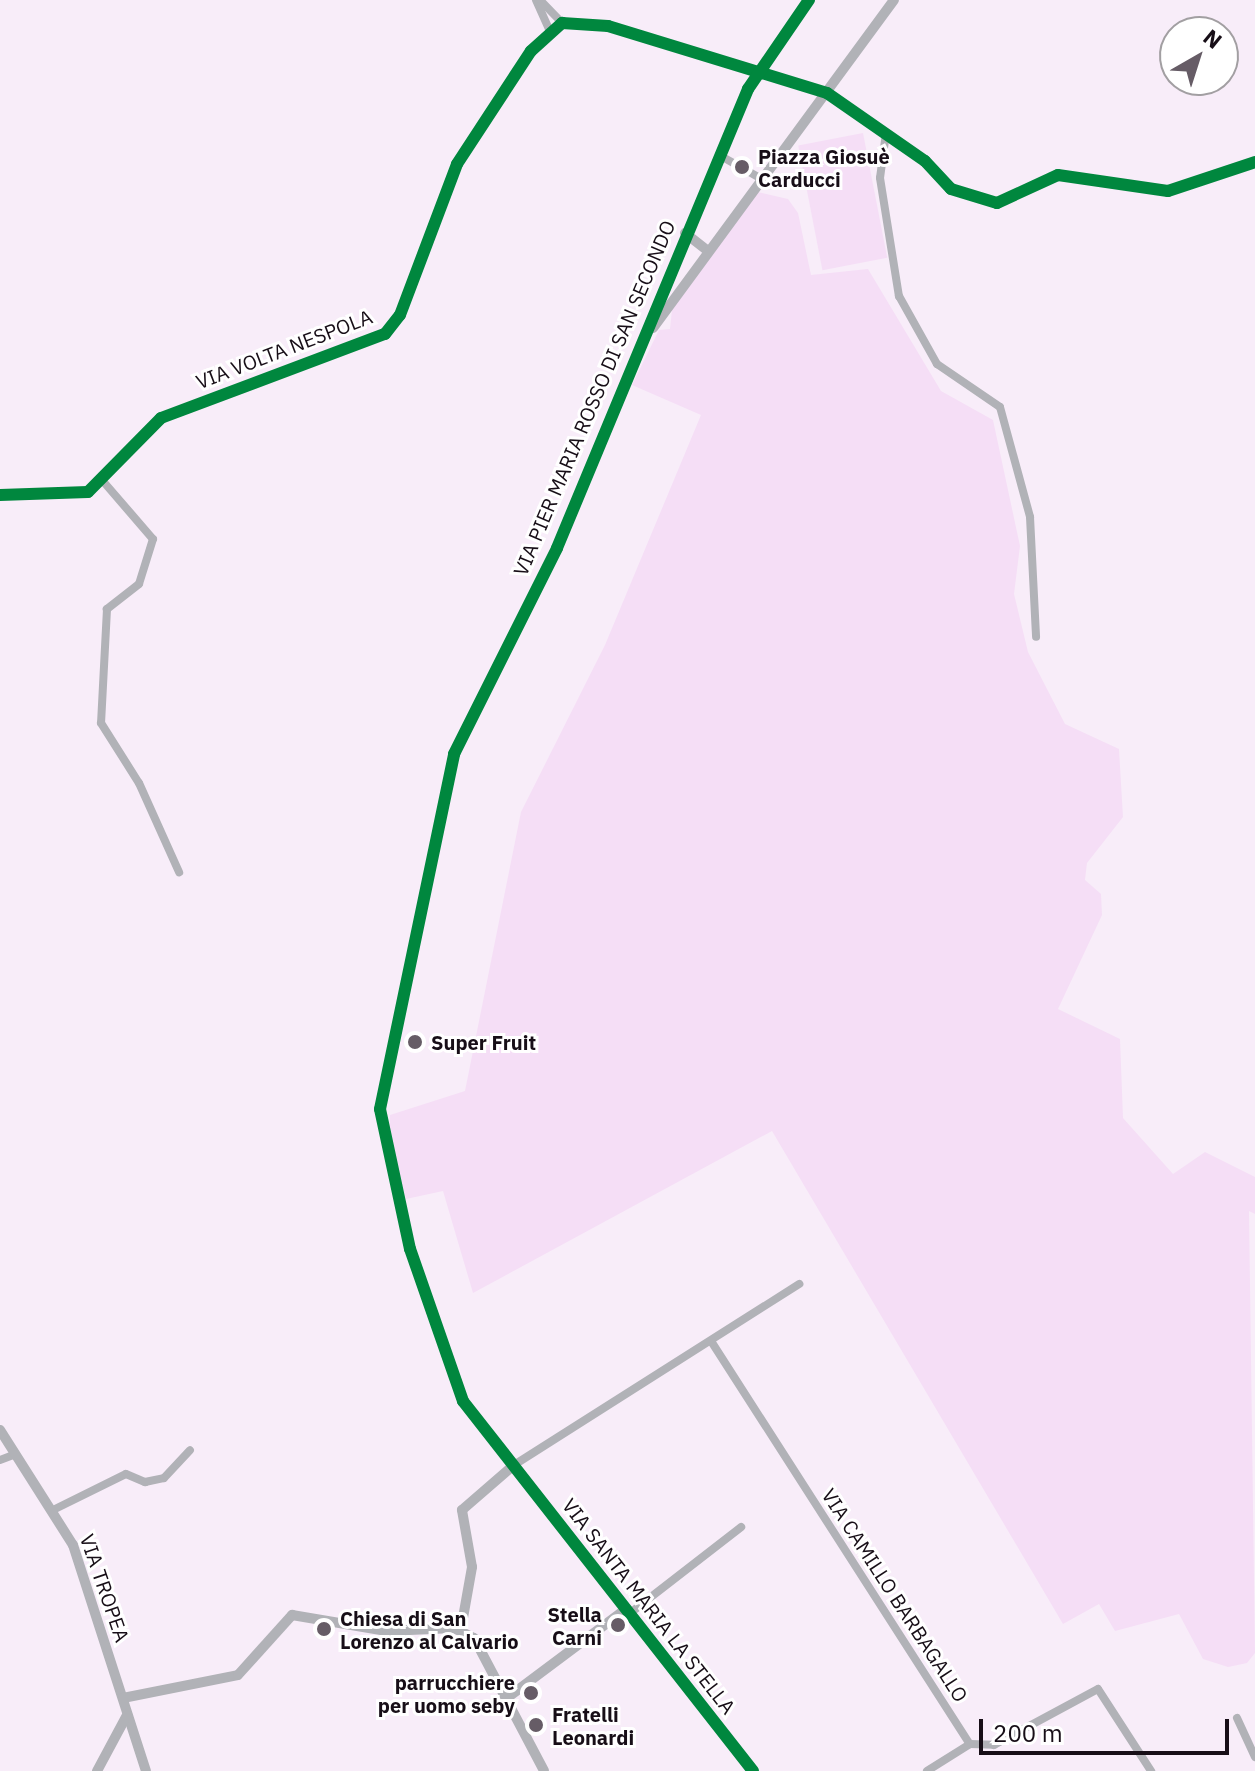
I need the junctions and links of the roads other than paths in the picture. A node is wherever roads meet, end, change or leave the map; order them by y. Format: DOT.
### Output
graph roads {
  1 [pos="538,0"];
  2 [pos="809,0"];
  3 [pos="894,0"];
  4 [pos="562,23"];
  5 [pos="550,32"];
  6 [pos="761,73"];
  7 [pos="827,93"];
  8 [pos="886,133"];
  9 [pos="719,155"];
  10 [pos="1255,162"];
  11 [pos="762,179"];
  12 [pos="685,233"];
  13 [pos="708,251"];
  14 [pos="631,368"];
  15 [pos="102,480"];
  16 [pos="0,495"];
  17 [pos="1036,637"];
  18 [pos="179,872"];
  19 [pos="799,1284"];
  20 [pos="711,1341"];
  21 [pos="0,1430"];
  22 [pos="190,1450"];
  23 [pos="16,1454"];
  24 [pos="0,1460"];
  25 [pos="514,1465"];
  26 [pos="53,1510"];
  27 [pos="741,1527"];
  28 [pos="627,1612"];
  29 [pos="463,1626"];
  30 [pos="123,1698"];
  31 [pos="507,1698"];
  32 [pos="127,1715"];
  33 [pos="1237,1718"];
  34 [pos="970,1744"];
  35 [pos="1255,1757"];
  36 [pos="97,1771"];
  37 [pos="146,1771"];
  38 [pos="544,1771"];
  39 [pos="753,1771"];
  40 [pos="927,1771"];
  41 [pos="1151,1771"];
  1 -- 4 [label="street"];
  1 -- 5 [label="street"];
  2 -- 6 [label="street, VIA PIER MARIA ROSSO DI SAN SECONDO"];
  3 -- 7 [label="street"];
  4 -- 5 [label="street, VIA VOLTA NESPOLA"];
  4 -- 6 [label="street"];
  5 -- 15 [label="street, VIA VOLTA NESPOLA"];
  6 -- 7 [label="street"];
  6 -- 9 [label="street, VIA PIER MARIA ROSSO DI SAN SECONDO"];
  7 -- 8 [label="street"];
  7 -- 11 [label="street"];
  8 -- 10 [label="street"];
  8 -- 17 [label="street"];
  9 -- 11 [label="street"];
  9 -- 12 [label="street, VIA PIER MARIA ROSSO DI SAN SECONDO"];
  11 -- 13 [label="street"];
  12 -- 13 [label="street"];
  12 -- 14 [label="street, VIA PIER MARIA ROSSO DI SAN SECONDO"];
  13 -- 14 [label="street"];
  14 -- 25 [label="street, VIA PIER MARIA ROSSO DI SAN SECONDO"];
  15 -- 16 [label="street, VIA VOLTA NESPOLA"];
  15 -- 18 [label="street"];
  19 -- 20 [label="street"];
  20 -- 25 [label="street"];
  20 -- 34 [label="street, VIA CAMILLO BARBAGALLO"];
  21 -- 23 [label="street, VIA TROPEA"];
  22 -- 26 [label="street"];
  23 -- 24 [label="street"];
  23 -- 26 [label="street, VIA TROPEA"];
  25 -- 28 [label="street, VIA SANTA MARIA LA STELLA"];
  25 -- 29 [label="street"];
  26 -- 30 [label="street, VIA TROPEA"];
  27 -- 28 [label="street"];
  28 -- 31 [label="street"];
  28 -- 39 [label="street, VIA SANTA MARIA LA STELLA"];
  29 -- 30 [label="street"];
  29 -- 31 [label="street"];
  30 -- 32 [label="street, VIA TROPEA"];
  31 -- 38 [label="street"];
  32 -- 36 [label="street"];
  32 -- 37 [label="street, VIA TROPEA"];
  33 -- 35 [label="street"];
  34 -- 40 [label="street"];
  34 -- 41 [label="street"];
}
